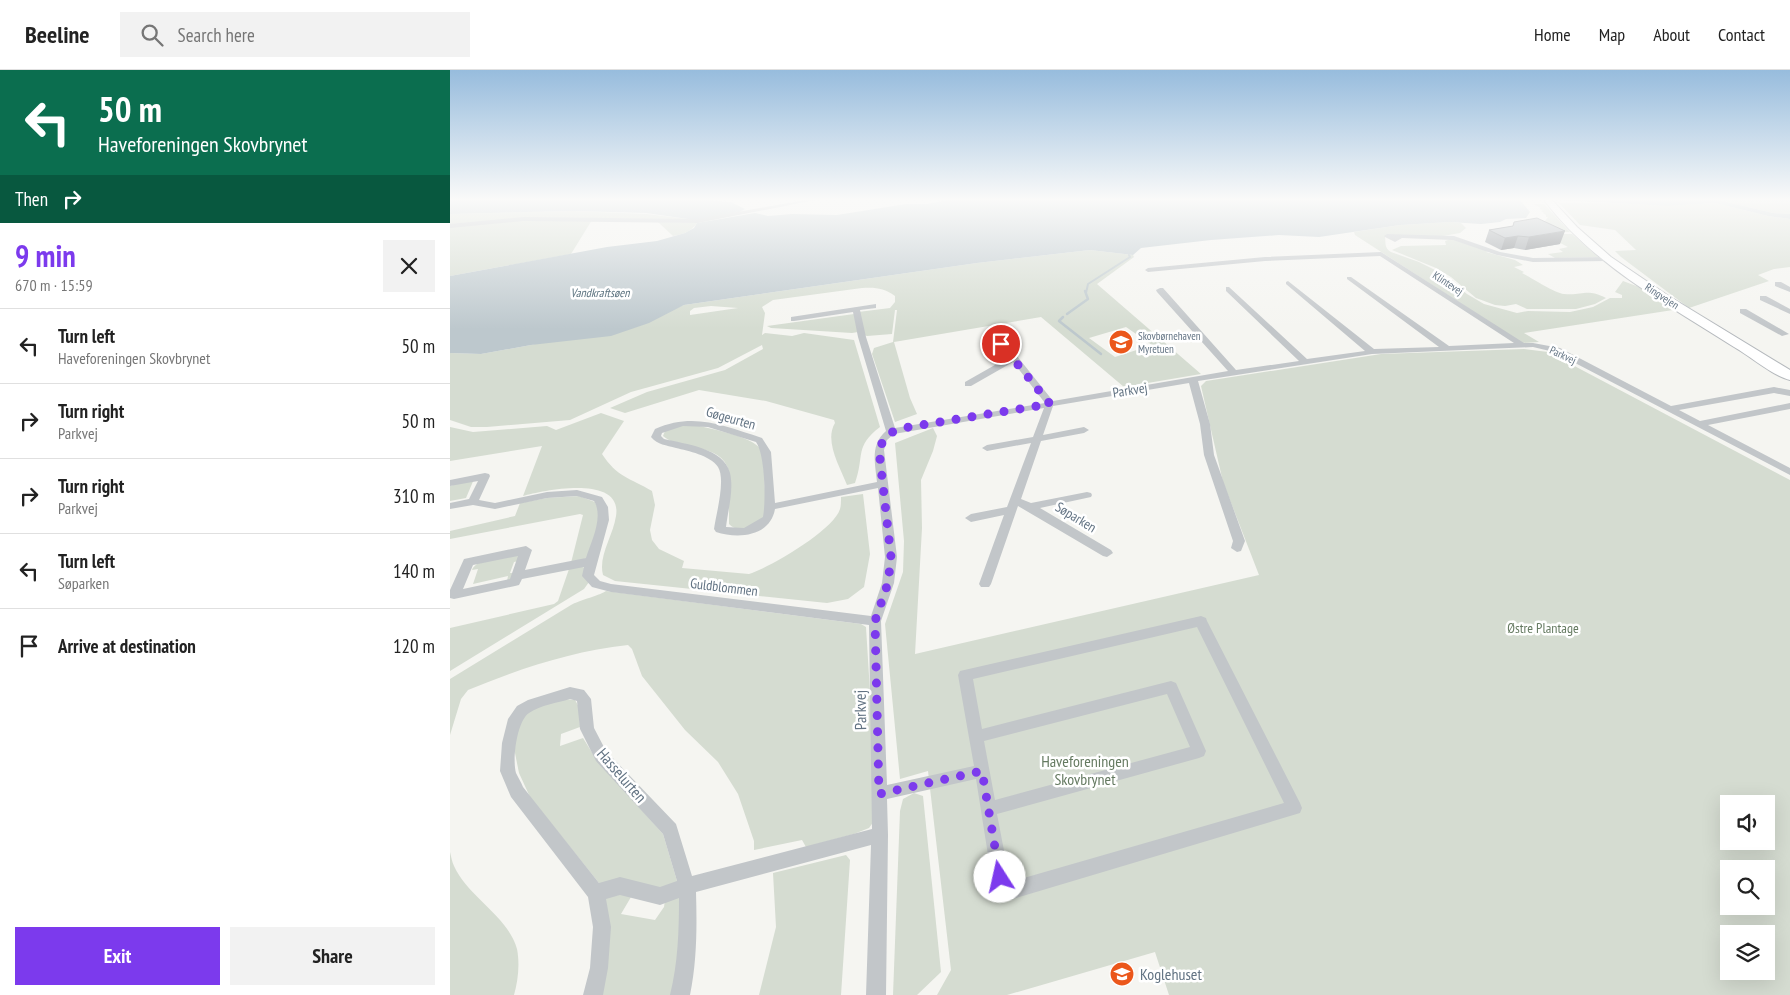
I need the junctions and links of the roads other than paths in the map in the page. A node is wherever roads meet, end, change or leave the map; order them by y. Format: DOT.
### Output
graph roads {
  1 [pos="1469,243"];
  2 [pos="1590,243"];
  3 [pos="1607,259"];
  4 [pos="1148,270"];
  5 [pos="1350,278"];
  6 [pos="1288,283"];
  7 [pos="1778,284"];
  8 [pos="1229,289"];
  9 [pos="1160,290"];
  10 [pos="1790,290"];
  11 [pos="1763,298"];
  12 [pos="872,306"];
  13 [pos="856,310"];
  14 [pos="1743,311"];
  15 [pos="1790,312"];
  16 [pos="794,319"];
  17 [pos="1790,327"];
  18 [pos="1774,328"];
  19 [pos="990,334"];
  20 [pos="1785,334"];
  21 [pos="1523,346"];
  22 [pos="1446,348"];
  23 [pos="1372,352"];
  24 [pos="1014,358"];
  25 [pos="1305,362"];
  26 [pos="1234,373"];
  27 [pos="1790,376"];
  28 [pos="1193,380"];
  29 [pos="968,384"];
  30 [pos="1790,393"];
  31 [pos="1050,404"];
  32 [pos="1790,406"];
  33 [pos="1670,409"];
  34 [pos="1699,424"];
  35 [pos="1084,430"];
  36 [pos="891,432"];
  37 [pos="1037,438"];
  38 [pos="987,448"];
  39 [pos="1790,472"];
  40 [pos="450,483"];
  41 [pos="884,484"];
  42 [pos="1087,495"];
  43 [pos="473,502"];
  44 [pos="450,506"];
  45 [pos="1013,506"];
  46 [pos="770,507"];
  47 [pos="1030,507"];
  48 [pos="971,518"];
  49 [pos="1237,548"];
  50 [pos="1107,553"];
  51 [pos="591,561"];
  52 [pos="517,576"];
  53 [pos="986,584"];
  54 [pos="875,621"];
  55 [pos="976,737"];
  56 [pos="982,771"];
  57 [pos="879,794"];
  58 [pos="989,809"];
  59 [pos="880,835"];
  60 [pos="687,886"];
  61 [pos="596,894"];
  62 [pos="592,995"];
  63 [pos="680,995"];
  64 [pos="876,995"];
  1 -- 3 [label="street"];
  2 -- 3 [label="main road, Ringvejen"];
  3 -- 27 [label="main road, Ringvejen"];
  4 -- 21 [label="street, Klintevej"];
  5 -- 22 [label="street"];
  6 -- 23 [label="street"];
  7 -- 10 [label="street"];
  8 -- 25 [label="street"];
  9 -- 26 [label="street"];
  11 -- 15 [label="street"];
  12 -- 13 [label="street"];
  13 -- 16 [label="street"];
  13 -- 36 [label="street"];
  14 -- 18 [label="street"];
  17 -- 18 [label="street"];
  18 -- 20 [label="street"];
  19 -- 24 [label="street"];
  21 -- 22 [label="street, Parkvej"];
  21 -- 33 [label="street, Parkvej"];
  22 -- 23 [label="street, Parkvej"];
  23 -- 25 [label="street, Parkvej"];
  24 -- 29 [label="street"];
  24 -- 31 [label="street"];
  25 -- 26 [label="street, Parkvej"];
  26 -- 28 [label="street, Parkvej"];
  28 -- 31 [label="street, Parkvej"];
  28 -- 49 [label="street"];
  30 -- 33 [label="street"];
  31 -- 36 [label="street, Parkvej"];
  31 -- 37 [label="street"];
  32 -- 34 [label="street"];
  33 -- 34 [label="street, Parkvej"];
  34 -- 39 [label="street, Parkvej"];
  35 -- 37 [label="street"];
  36 -- 41 [label="street, Parkvej"];
  37 -- 38 [label="street"];
  37 -- 45 [label="street"];
  40 -- 43 [label="street"];
  41 -- 46 [label="street"];
  41 -- 54 [label="street, Parkvej"];
  42 -- 47 [label="street, Søparken"];
  43 -- 44 [label="street, Guldblommen"];
  43 -- 51 [label="street, Guldblommen"];
  45 -- 47 [label="street, Søparken"];
  45 -- 48 [label="street, Søparken"];
  45 -- 53 [label="street"];
  46 -- 46 [label="street, Gøgeurten"];
  47 -- 50 [label="street, Søparken"];
  51 -- 52 [label="street"];
  51 -- 54 [label="street, Guldblommen"];
  52 -- 52 [label="street"];
  54 -- 57 [label="street, Parkvej"];
  55 -- 56 [label="street"];
  55 -- 58 [label="street"];
  55 -- 58 [label="street"];
  56 -- 57 [label="street"];
  56 -- 58 [label="street"];
  57 -- 59 [label="street, Parkvej"];
  59 -- 60 [label="street"];
  59 -- 64 [label="street, Parkvej"];
  60 -- 61 [label="street"];
  60 -- 61 [label="street, Hasselurten"];
  60 -- 63 [label="street, Hasselurten"];
  61 -- 62 [label="street, Hasselurten"];
}
